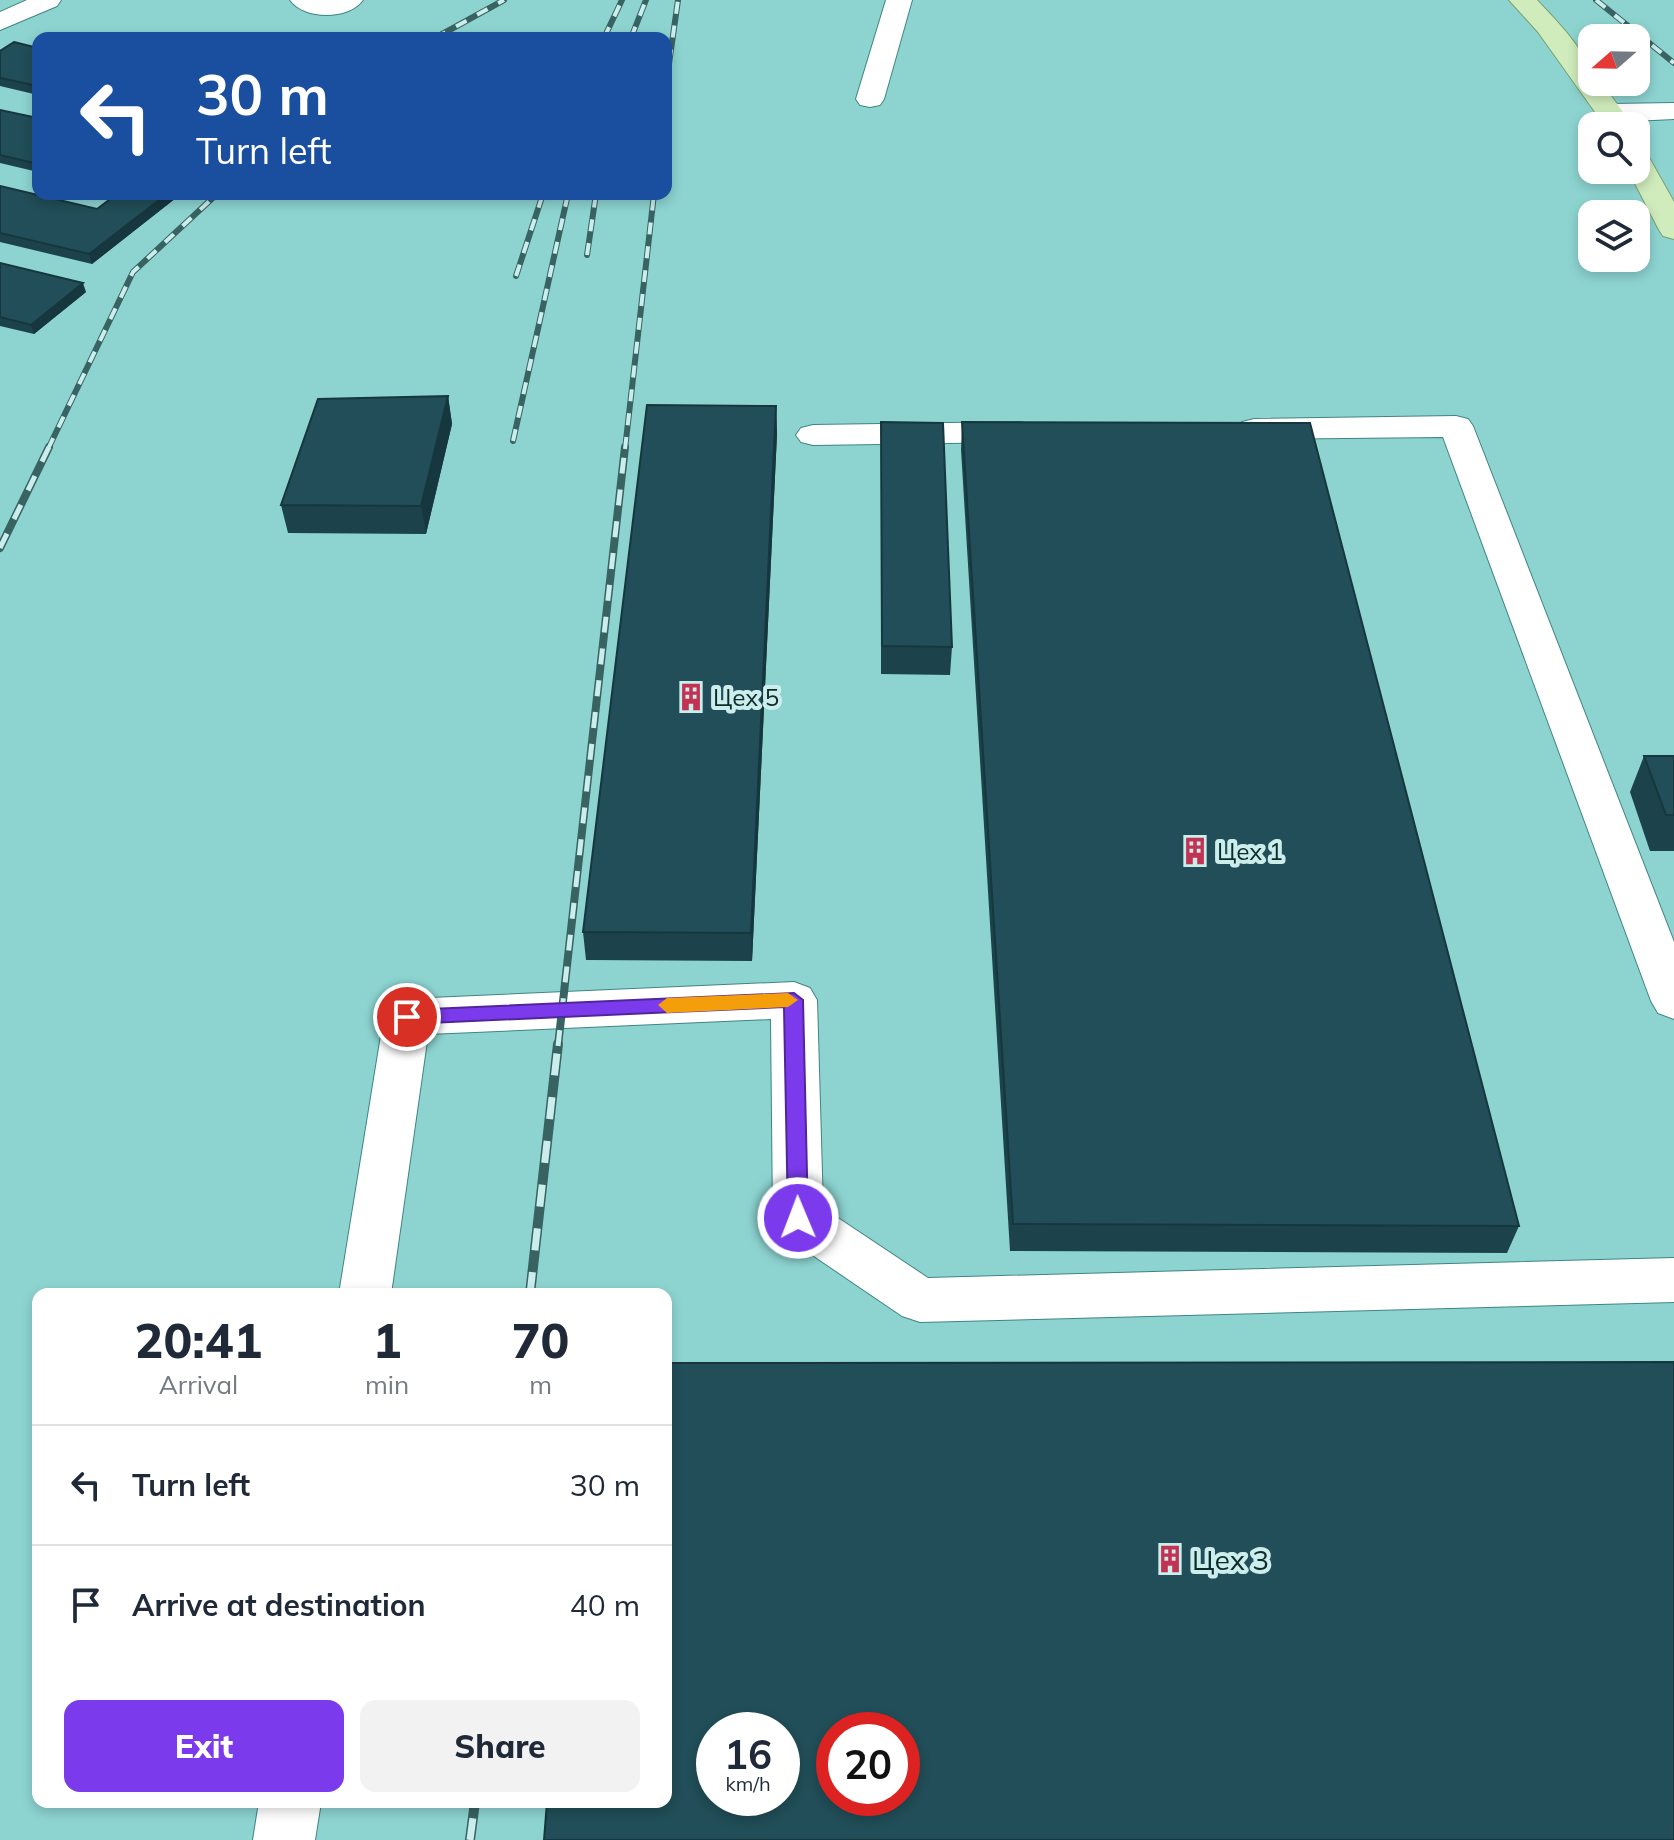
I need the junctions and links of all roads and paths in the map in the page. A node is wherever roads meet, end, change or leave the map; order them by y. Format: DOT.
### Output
graph roads {
  1 [pos="48,0"];
  2 [pos="303,0"];
  3 [pos="350,0"];
  4 [pos="899,0"];
  5 [pos="1522,0"];
  6 [pos="2,19"];
  7 [pos="870,99"];
  8 [pos="1674,111"];
  9 [pos="1610,112"];
  10 [pos="1650,114"];
  11 [pos="1650,184"];
  12 [pos="1674,230"];
  13 [pos="1221,429"];
  14 [pos="1048,432"];
  15 [pos="813,435"];
  16 [pos="1674,1001"];
  17 [pos="1674,1280"];
  18 [pos="366,1288"];
  19 [pos="289,1808"];
  20 [pos="284,1840"];
  1 -- 6 [label="street"];
  2 -- 3 [label="street"];
  4 -- 7 [label="street"];
  5 -- 9 [label="main road"];
  8 -- 10 [label="street"];
  11 -- 12 [label="main road"];
  13 -- 16 [label="street"];
  14 -- 15 [label="street"];
  17 -- 18 [label="street"];
  19 -- 20 [label="street"];
}
